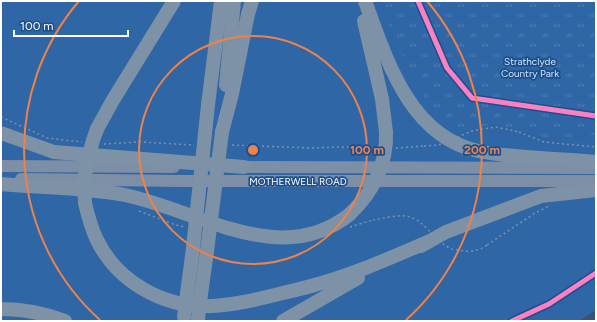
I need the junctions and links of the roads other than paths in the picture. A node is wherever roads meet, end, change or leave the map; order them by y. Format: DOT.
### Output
graph roads {
  1 [pos="174,1"];
  2 [pos="221,1"];
  3 [pos="234,1"];
  4 [pos="252,1"];
  5 [pos="359,1"];
  6 [pos="365,1"];
  7 [pos="222,132"];
  8 [pos="1,134"];
  9 [pos="596,162"];
  10 [pos="1,166"];
  11 [pos="244,167"];
  12 [pos="596,168"];
  13 [pos="1,178"];
  14 [pos="596,181"];
  15 [pos="1,184"];
  16 [pos="596,190"];
  17 [pos="428,242"];
  18 [pos="200,249"];
  19 [pos="1,309"];
  20 [pos="191,319"];
  21 [pos="65,321"];
  22 [pos="283,321"];
  1 -- 17 [label="highway, bridge"];
  2 -- 18 [label="highway, bridge"];
  3 -- 7 [label="highway"];
  4 -- 7 [label="highway"];
  5 -- 15 [label="highway, bridge"];
  6 -- 9 [label="highway"];
  7 -- 18 [label="highway, bridge"];
  8 -- 11 [label="highway"];
  10 -- 11 [label="main road, MOTHERWELL ROAD"];
  11 -- 12 [label="main road, MOTHERWELL ROAD"];
  13 -- 14 [label="main road, MOTHERWELL ROAD"];
  16 -- 17 [label="highway"];
  17 -- 22 [label="highway"];
  18 -- 20 [label="highway, bridge"];
  19 -- 21 [label="highway"];
}
